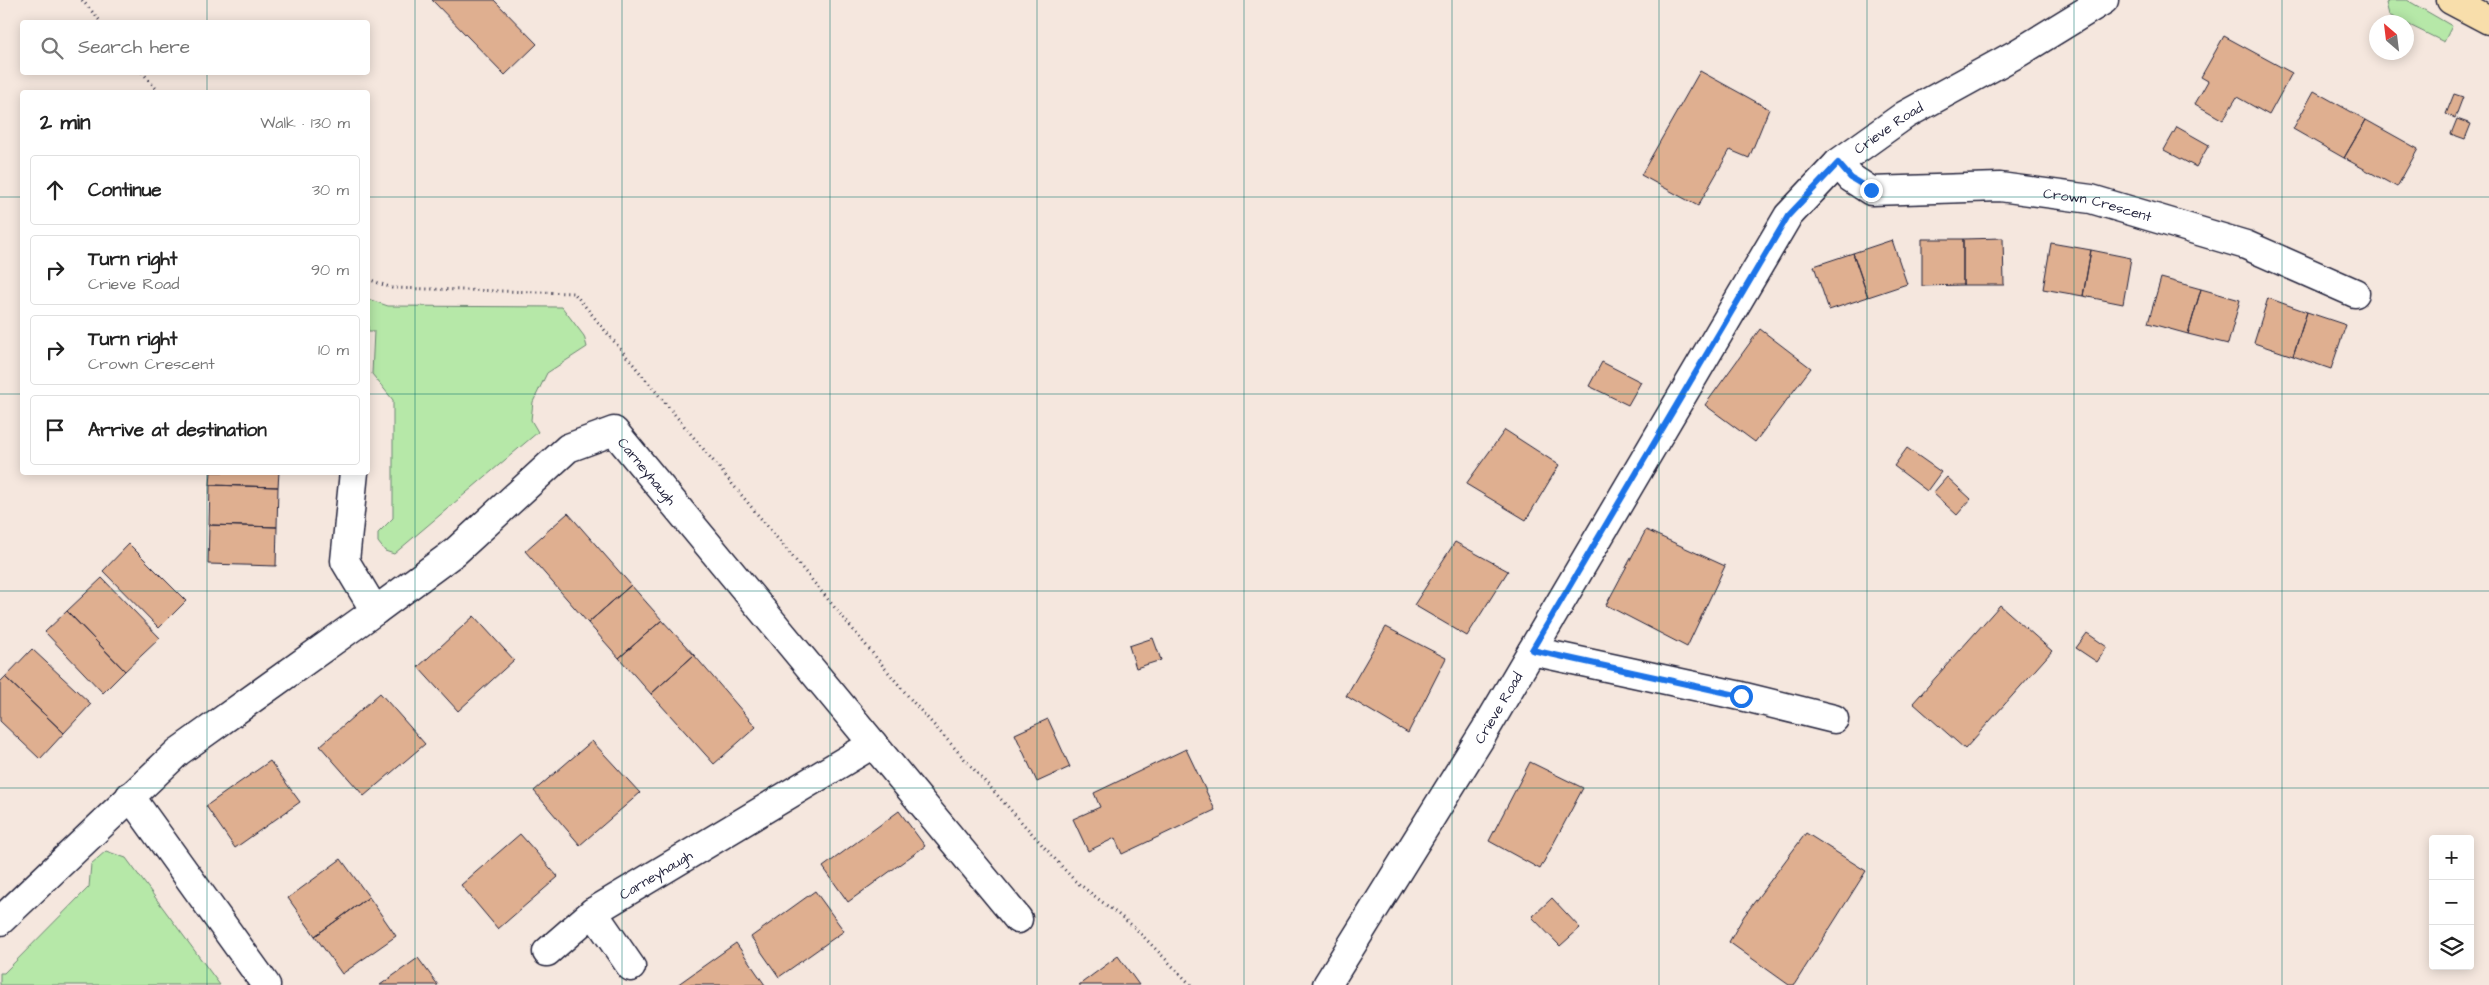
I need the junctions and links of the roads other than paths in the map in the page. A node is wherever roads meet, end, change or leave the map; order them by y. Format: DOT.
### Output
graph roads {
  1 [pos="2104,0"];
  2 [pos="2451,0"];
  3 [pos="2489,20"];
  4 [pos="1838,163"];
  5 [pos="2355,293"];
  6 [pos="354,475"];
  7 [pos="375,610"];
  8 [pos="1532,650"];
  9 [pos="1834,719"];
  10 [pos="873,744"];
  11 [pos="130,796"];
  12 [pos="593,912"];
  13 [pos="1018,919"];
  14 [pos="0,921"];
  15 [pos="547,952"];
  16 [pos="630,967"];
  17 [pos="266,985"];
  18 [pos="1327,985"];
  1 -- 4 [label="street, Crieve Road"];
  2 -- 3 [label="main road"];
  4 -- 5 [label="street, Crown Crescent"];
  4 -- 8 [label="street, Crieve Road"];
  6 -- 7 [label="street"];
  7 -- 10 [label="street, Carneyhaugh"];
  7 -- 11 [label="street"];
  8 -- 9 [label="street"];
  8 -- 18 [label="street, Crieve Road"];
  10 -- 12 [label="street, Carneyhaugh"];
  10 -- 13 [label="street, Carneyhaugh"];
  11 -- 14 [label="street"];
  11 -- 17 [label="street"];
  12 -- 15 [label="street, Carneyhaugh"];
  12 -- 16 [label="street"];
}
